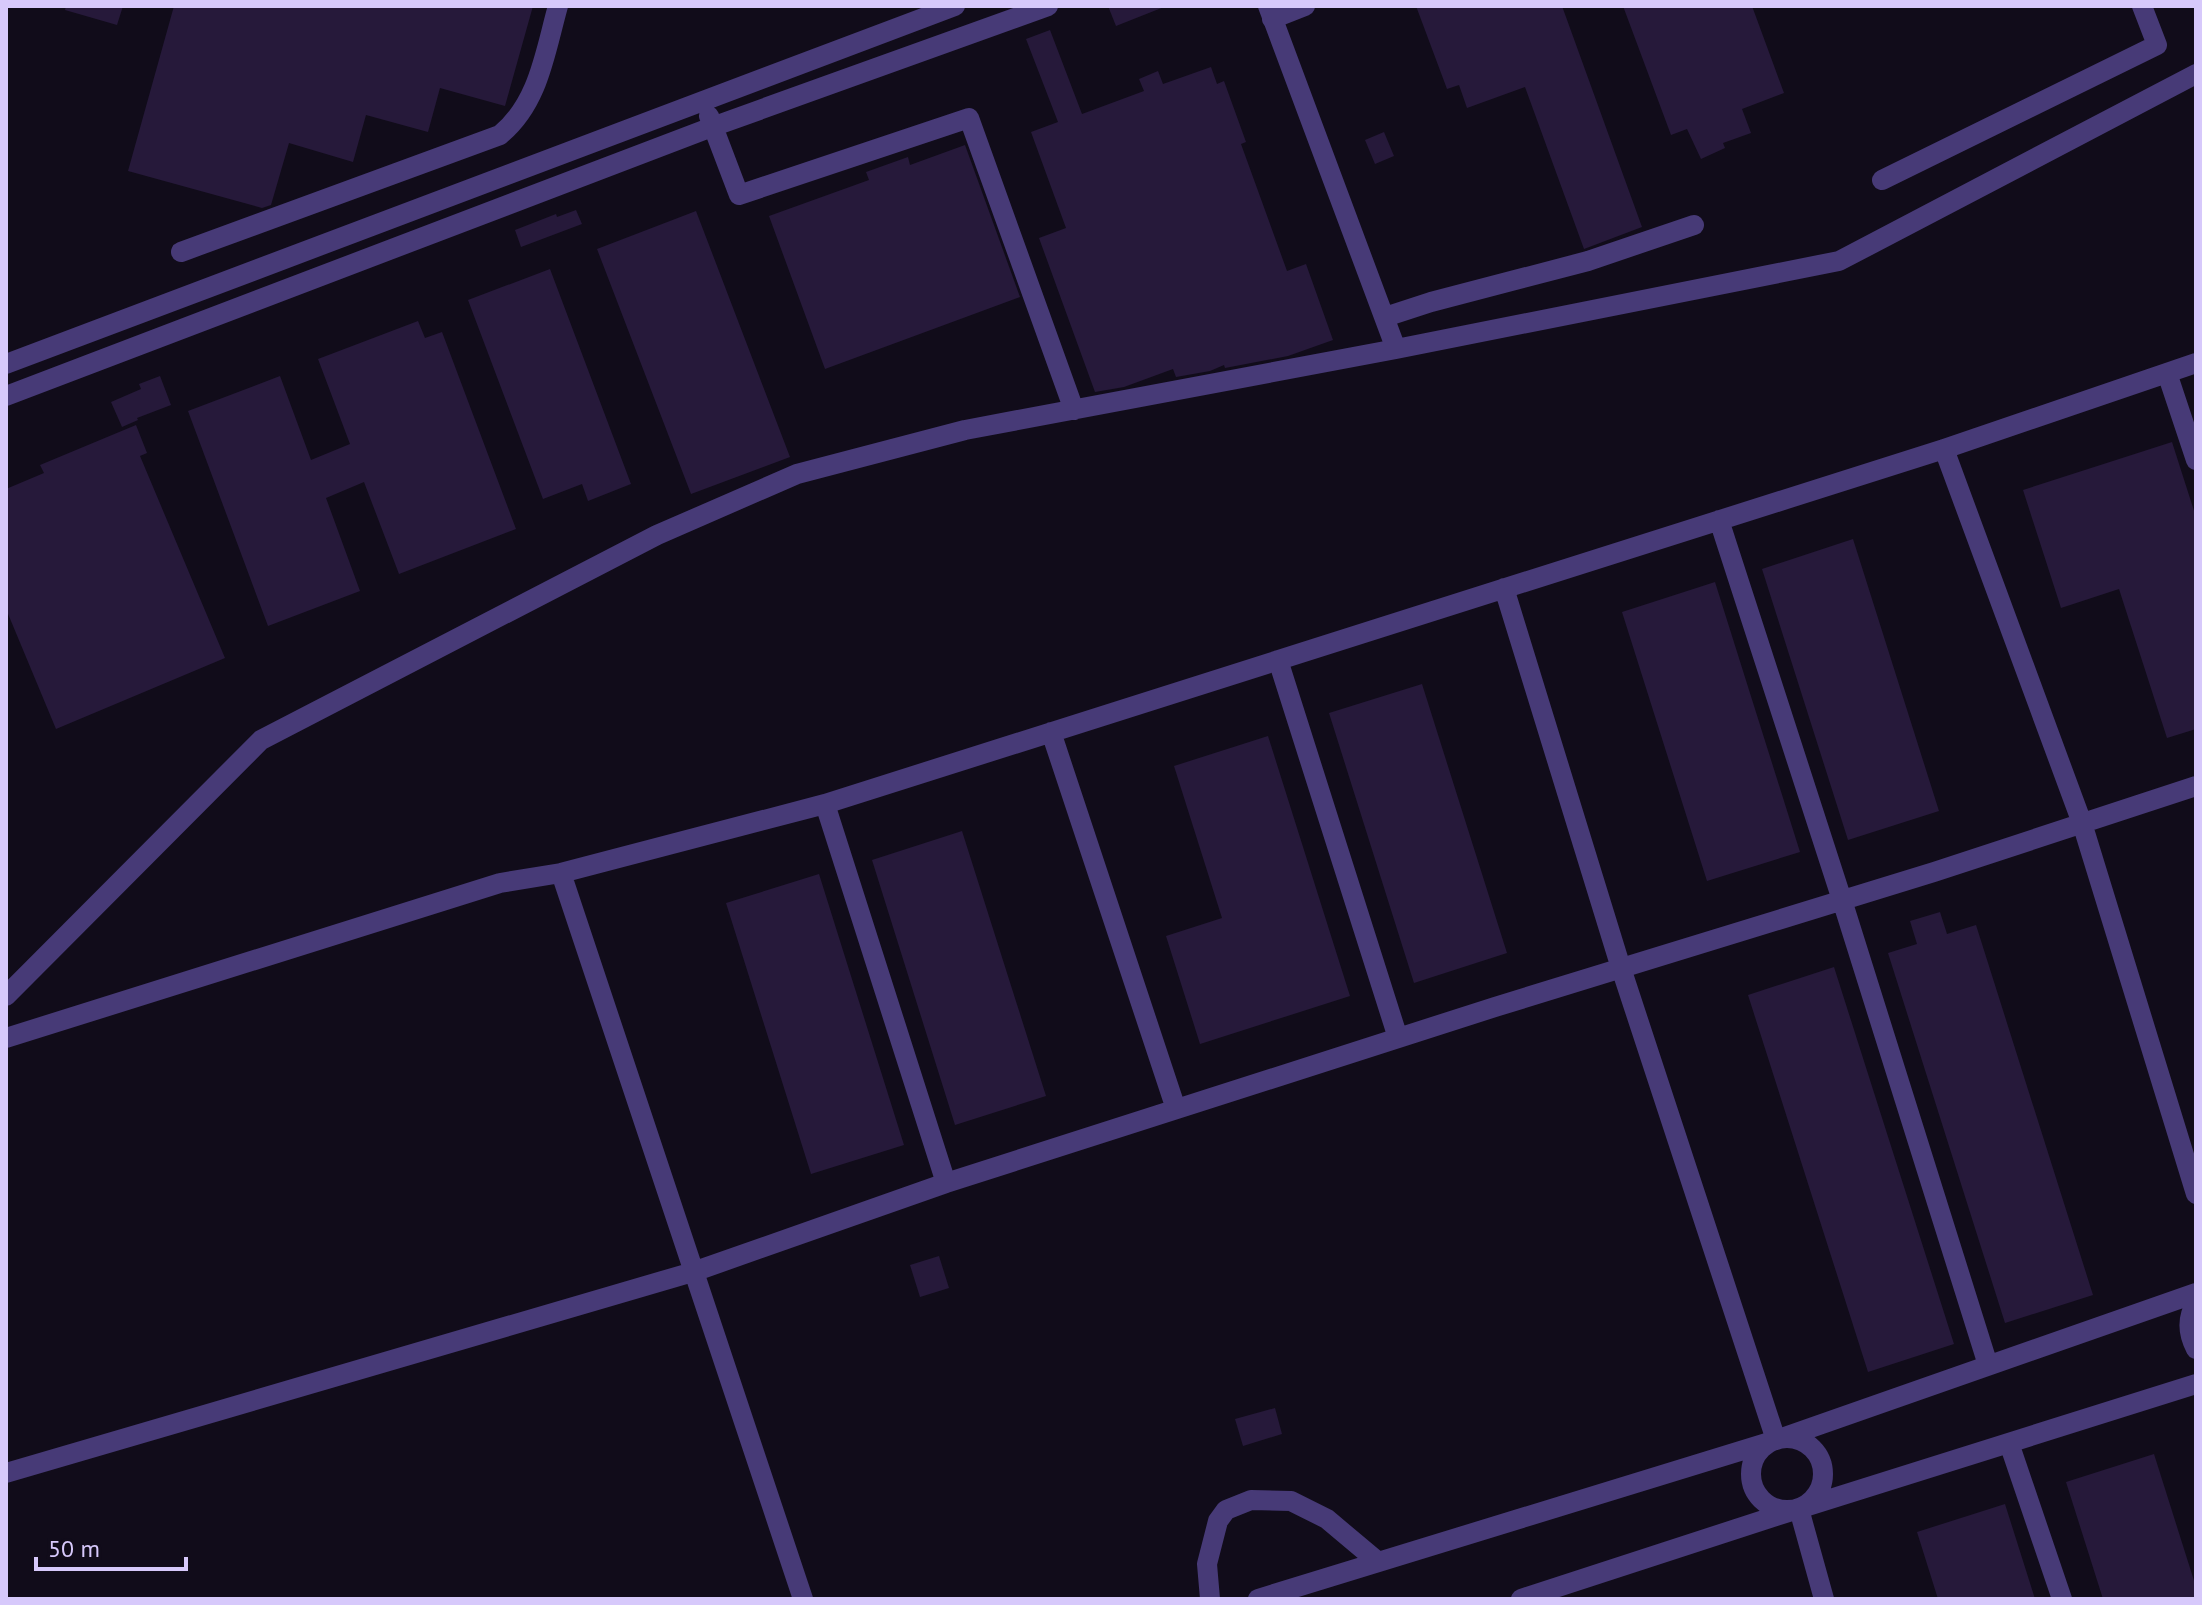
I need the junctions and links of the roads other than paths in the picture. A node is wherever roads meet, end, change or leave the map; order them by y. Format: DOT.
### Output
graph roads {
  1 [pos="558,6"];
  2 [pos="955,6"];
  3 [pos="1048,6"];
  4 [pos="1305,6"];
  5 [pos="2142,6"];
  6 [pos="1270,12"];
  7 [pos="2196,74"];
  8 [pos="704,100"];
  9 [pos="712,127"];
  10 [pos="1882,180"];
  11 [pos="1694,225"];
  12 [pos="181,252"];
  13 [pos="1385,317"];
  14 [pos="1396,349"];
  15 [pos="2196,363"];
  16 [pos="6,364"];
  17 [pos="2167,373"];
  18 [pos="6,396"];
  19 [pos="1074,410"];
  20 [pos="1944,449"];
  21 [pos="2196,460"];
  22 [pos="1719,520"];
  23 [pos="1504,588"];
  24 [pos="1278,660"];
  25 [pos="1051,732"];
  26 [pos="2196,786"];
  27 [pos="825,804"];
  28 [pos="2082,823"];
  29 [pos="561,873"];
  30 [pos="1842,900"];
  31 [pos="1621,968"];
  32 [pos="6,996"];
  33 [pos="6,1038"];
  34 [pos="1398,1038"];
  35 [pos="1176,1109"];
  36 [pos="946,1183"];
  37 [pos="2196,1194"];
  38 [pos="693,1272"];
  39 [pos="2196,1293"];
  40 [pos="2196,1303"];
  41 [pos="2196,1349"];
  42 [pos="1988,1365"];
  43 [pos="2196,1384"];
  44 [pos="1776,1440"];
  45 [pos="2009,1443"];
  46 [pos="6,1473"];
  47 [pos="1799,1509"];
  48 [pos="1377,1561"];
  49 [pos="803,1599"];
  50 [pos="1210,1599"];
  51 [pos="1258,1599"];
  52 [pos="1521,1599"];
  53 [pos="1824,1599"];
  54 [pos="2062,1599"];
  1 -- 12 [label="street"];
  2 -- 8 [label="street"];
  3 -- 9 [label="street"];
  4 -- 6 [label="street"];
  5 -- 10 [label="street"];
  6 -- 13 [label="street"];
  7 -- 14 [label="street"];
  8 -- 9 [label="street"];
  8 -- 16 [label="street"];
  9 -- 18 [label="street"];
  9 -- 19 [label="street"];
  11 -- 13 [label="street"];
  13 -- 14 [label="street"];
  14 -- 19 [label="street"];
  15 -- 17 [label="street"];
  17 -- 20 [label="street"];
  17 -- 21 [label="street"];
  19 -- 32 [label="street"];
  20 -- 22 [label="street"];
  20 -- 28 [label="street"];
  22 -- 23 [label="street"];
  22 -- 30 [label="street"];
  23 -- 24 [label="street"];
  23 -- 31 [label="street"];
  24 -- 25 [label="street"];
  24 -- 34 [label="street"];
  25 -- 27 [label="street"];
  25 -- 35 [label="street"];
  26 -- 28 [label="street"];
  27 -- 29 [label="street"];
  27 -- 36 [label="street"];
  28 -- 30 [label="street"];
  28 -- 37 [label="street"];
  29 -- 33 [label="street"];
  29 -- 38 [label="street"];
  30 -- 31 [label="street"];
  30 -- 42 [label="street"];
  31 -- 34 [label="street"];
  31 -- 44 [label="street"];
  34 -- 35 [label="street"];
  35 -- 36 [label="street"];
  36 -- 38 [label="street"];
  38 -- 46 [label="street"];
  38 -- 49 [label="street"];
  39 -- 42 [label="street"];
  40 -- 41 [label="street"];
  42 -- 44 [label="street"];
  43 -- 45 [label="street"];
  44 -- 47 [label="street"];
  44 -- 47 [label="street"];
  44 -- 48 [label="street"];
  45 -- 47 [label="street"];
  45 -- 54 [label="street"];
  47 -- 52 [label="street"];
  47 -- 53 [label="street"];
  48 -- 50 [label="street"];
  48 -- 51 [label="street"];
}
